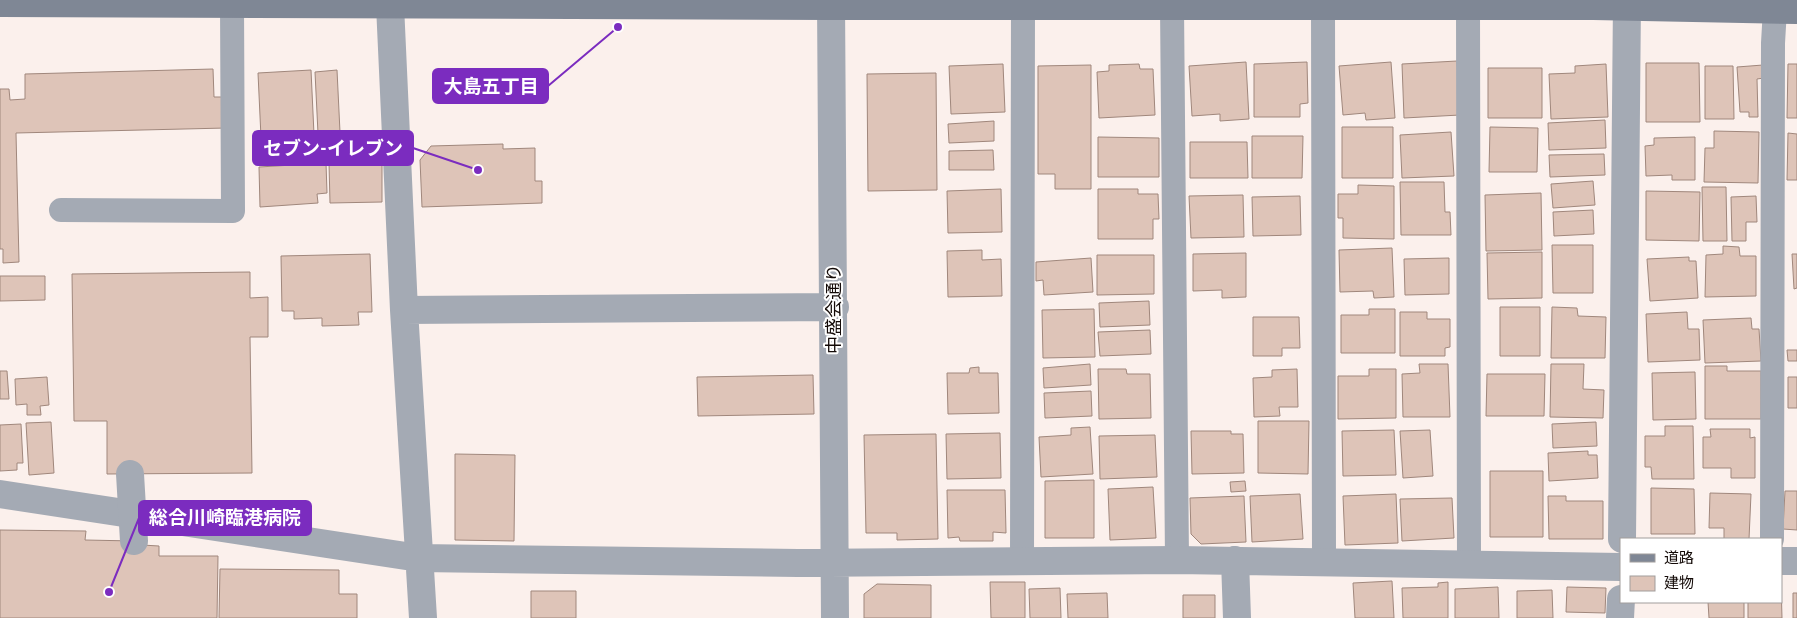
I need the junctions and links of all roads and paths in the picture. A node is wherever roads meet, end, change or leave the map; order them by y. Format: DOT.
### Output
graph roads {
  1 [pos="0,3"];
  2 [pos="831,3"];
  3 [pos="1627,3"];
  4 [pos="232,4"];
  5 [pos="390,5"];
  6 [pos="1023,6"];
  7 [pos="1172,6"];
  8 [pos="1323,6"];
  9 [pos="1468,6"];
  10 [pos="1786,9"];
  11 [pos="61,210"];
  12 [pos="834,307"];
  13 [pos="404,310"];
  14 [pos="130,474"];
  15 [pos="0,494"];
  16 [pos="1622,538"];
  17 [pos="1772,538"];
  18 [pos="134,541"];
  19 [pos="419,558"];
  20 [pos="1177,560"];
  21 [pos="1235,560"];
  22 [pos="1022,561"];
  23 [pos="1324,561"];
  24 [pos="1782,561"];
  25 [pos="1797,561"];
  26 [pos="836,563"];
  27 [pos="1469,564"];
  28 [pos="1620,566"];
  29 [pos="1621,603"];
  30 [pos="423,618"];
  31 [pos="835,618"];
  32 [pos="1237,618"];
  33 [pos="1620,618"];
  1 -- 4 [label="street"];
  2 -- 5 [label="street"];
  2 -- 6 [label="street"];
  2 -- 12 [label="street, 中盛会通り"];
  3 -- 9 [label="street"];
  3 -- 10 [label="street"];
  3 -- 16 [label="street"];
  4 -- 5 [label="street"];
  4 -- 11 [label="lane"];
  5 -- 13 [label="street"];
  6 -- 7 [label="street"];
  6 -- 22 [label="lane"];
  7 -- 8 [label="street"];
  7 -- 20 [label="lane"];
  8 -- 9 [label="street"];
  8 -- 23 [label="lane"];
  9 -- 27 [label="lane"];
  10 -- 17 [label="lane"];
  12 -- 13 [label="street"];
  12 -- 26 [label="street, 中盛会通り"];
  13 -- 19 [label="street"];
  14 -- 18 [label="street, bridge"];
  15 -- 19 [label="street"];
  19 -- 26 [label="street"];
  19 -- 30 [label="street"];
  20 -- 21 [label="street"];
  20 -- 22 [label="street"];
  21 -- 23 [label="street"];
  21 -- 32 [label="street"];
  22 -- 26 [label="street"];
  23 -- 27 [label="street"];
  24 -- 25 [label="street"];
  26 -- 31 [label="street, 中盛会通り"];
  27 -- 28 [label="street"];
  29 -- 33 [label="street"];
}
